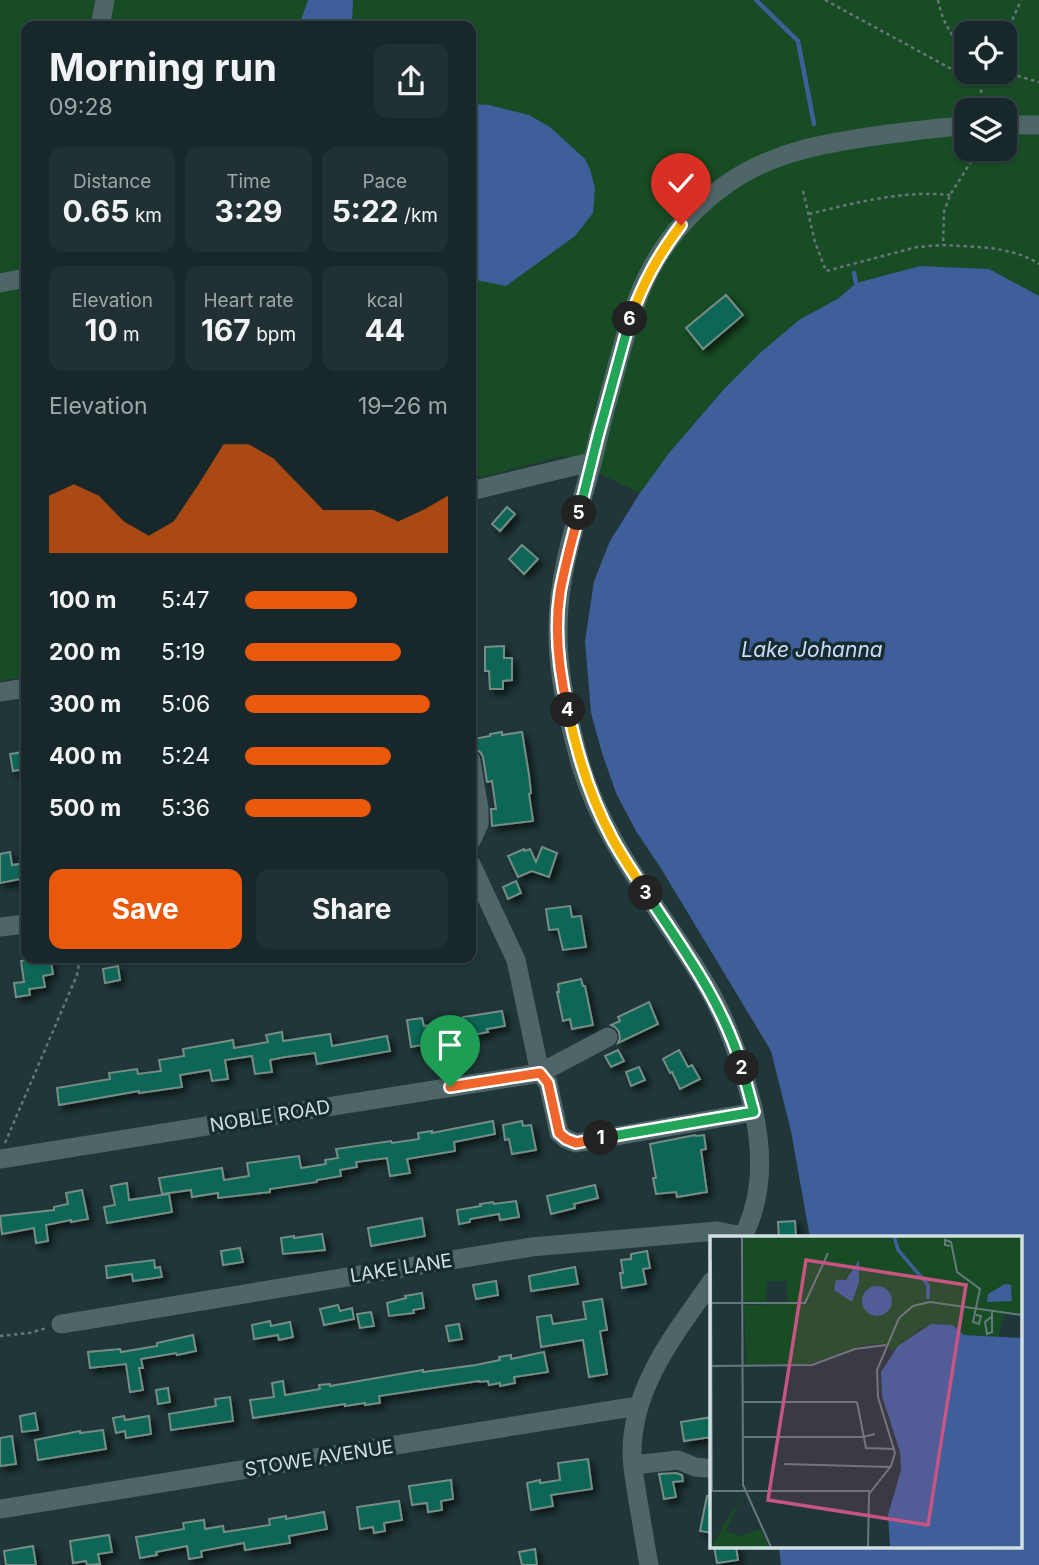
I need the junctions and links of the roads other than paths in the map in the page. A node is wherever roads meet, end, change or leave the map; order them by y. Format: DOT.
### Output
graph roads {
  1 [pos="105,0"];
  2 [pos="101,21"];
  3 [pos="1017,125"];
  4 [pos="1039,125"];
  5 [pos="954,127"];
  6 [pos="21,280"];
  7 [pos="0,283"];
  8 [pos="591,462"];
  9 [pos="476,490"];
  10 [pos="21,689"];
  11 [pos="0,692"];
  12 [pos="476,787"];
  13 [pos="476,830"];
  14 [pos="476,875"];
  15 [pos="21,924"];
  16 [pos="0,928"];
  17 [pos="608,1037"];
  18 [pos="540,1073"];
  19 [pos="754,1112"];
  20 [pos="3,1151"];
  21 [pos="738,1236"];
  22 [pos="742,1236"];
  23 [pos="710,1284"];
  24 [pos="61,1324"];
  25 [pos="638,1406"];
  26 [pos="633,1465"];
  27 [pos="706,1468"];
  28 [pos="0,1509"];
  29 [pos="649,1565"];
  1 -- 2 [label="street"];
  3 -- 4 [label="street"];
  5 -- 8 [label="street"];
  6 -- 7 [label="street"];
  8 -- 9 [label="street"];
  8 -- 19 [label="street"];
  10 -- 11 [label="street"];
  12 -- 13 [label="street"];
  14 -- 18 [label="street"];
  15 -- 16 [label="street"];
  17 -- 18 [label="street, NOBLE ROAD"];
  18 -- 19 [label="street"];
  18 -- 20 [label="street, NOBLE ROAD"];
  19 -- 22 [label="street"];
  21 -- 24 [label="street, LAKE LANE"];
  23 -- 25 [label="street"];
  25 -- 26 [label="street"];
  25 -- 28 [label="street, STOWE AVENUE"];
  26 -- 27 [label="street"];
  26 -- 29 [label="street"];
}
